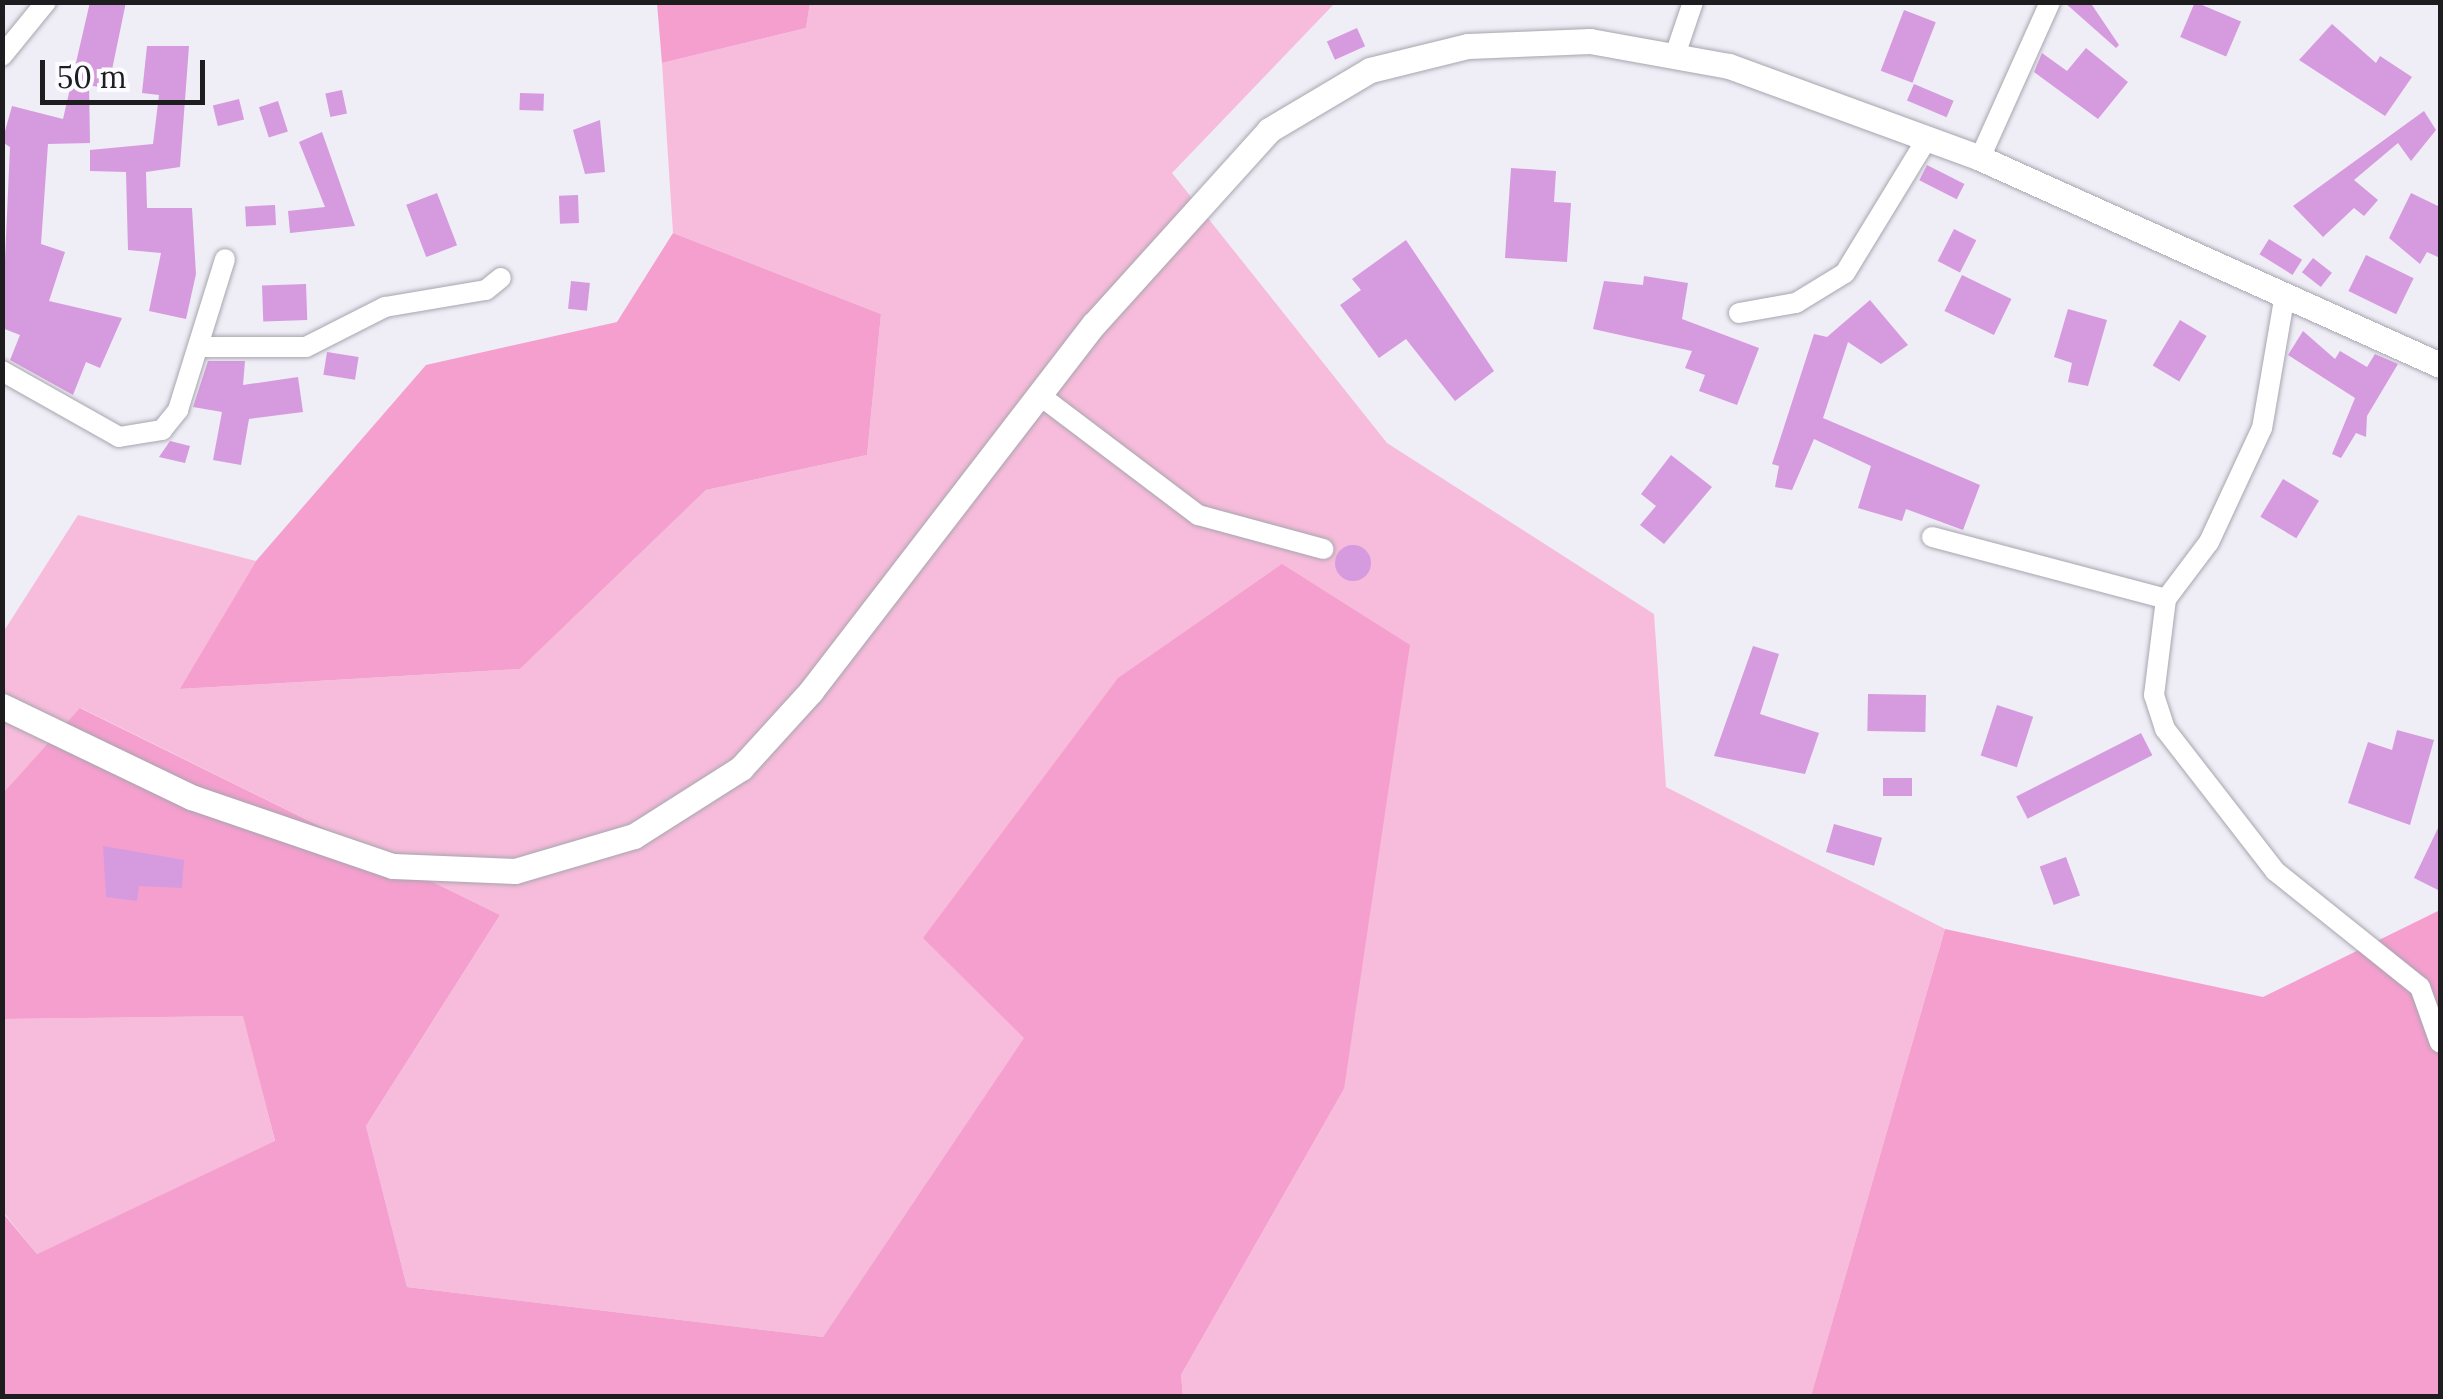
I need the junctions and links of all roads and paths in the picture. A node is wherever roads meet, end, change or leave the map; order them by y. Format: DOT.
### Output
graph roads {
  1 [pos="46,2"];
  2 [pos="1694,2"];
  3 [pos="2050,2"];
  4 [pos="4,51"];
  5 [pos="1675,55"];
  6 [pos="1928,138"];
  7 [pos="1980,158"];
  8 [pos="225,259"];
  9 [pos="501,278"];
  10 [pos="2285,294"];
  11 [pos="1739,313"];
  12 [pos="198,347"];
  13 [pos="2440,365"];
  14 [pos="2,370"];
  15 [pos="1038,394"];
  16 [pos="1932,536"];
  17 [pos="1324,549"];
  18 [pos="2166,599"];
  19 [pos="2,706"];
  20 [pos="2440,1044"];
  1 -- 4 [label="street"];
  2 -- 5 [label="street"];
  3 -- 7 [label="street"];
  5 -- 6 [label="street"];
  5 -- 15 [label="street"];
  6 -- 7 [label="street"];
  6 -- 11 [label="street"];
  7 -- 10 [label="street"];
  8 -- 12 [label="street"];
  9 -- 12 [label="street"];
  10 -- 13 [label="street"];
  10 -- 18 [label="street"];
  12 -- 14 [label="street"];
  15 -- 17 [label="street"];
  15 -- 19 [label="street"];
  16 -- 18 [label="street"];
  18 -- 20 [label="street"];
}
